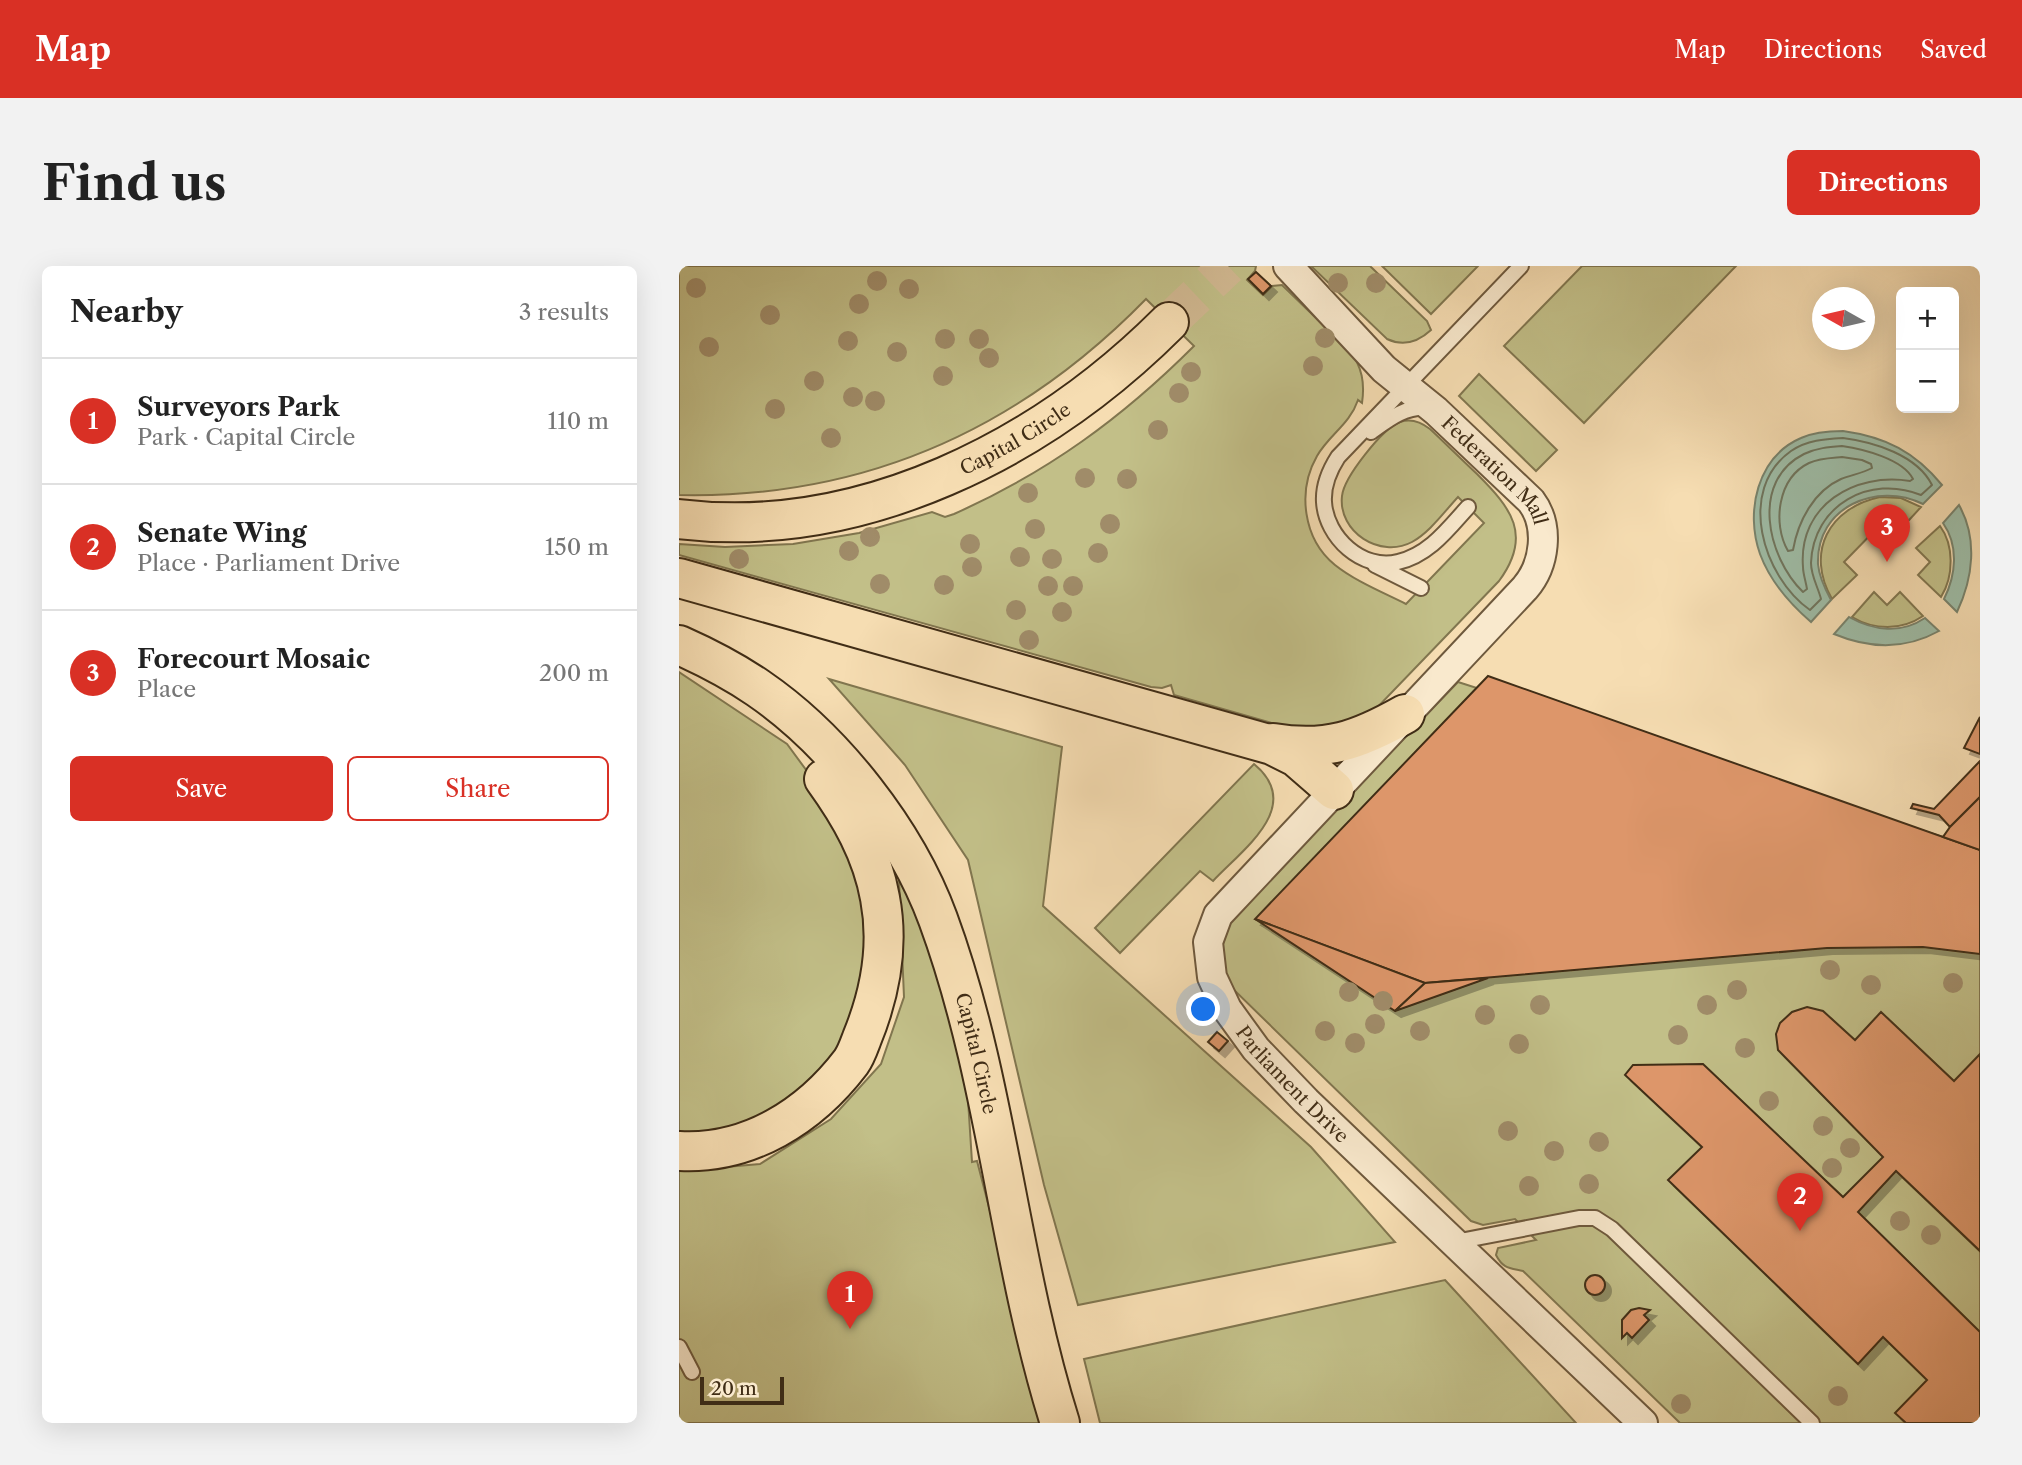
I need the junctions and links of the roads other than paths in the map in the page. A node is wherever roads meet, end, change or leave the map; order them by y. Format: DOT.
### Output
graph roads {
  1 [pos="1288,266"];
  2 [pos="1521,266"];
  3 [pos="1168,322"];
  4 [pos="1406,387"];
  5 [pos="1434,409"];
  6 [pos="1330,471"];
  7 [pos="1468,507"];
  8 [pos="679,519"];
  9 [pos="1543,541"];
  10 [pos="1367,560"];
  11 [pos="679,578"];
  12 [pos="1421,588"];
  13 [pos="679,645"];
  14 [pos="1405,715"];
  15 [pos="1261,741"];
  16 [pos="1334,790"];
  17 [pos="679,1151"];
  18 [pos="1455,1242"];
  19 [pos="679,1347"];
  20 [pos="692,1372"];
  21 [pos="1060,1423"];
  22 [pos="1643,1423"];
  23 [pos="1812,1423"];
  1 -- 4 [label="street"];
  2 -- 4 [label="lane"];
  3 -- 8 [label="highway, Capital Circle"];
  4 -- 5 [label="street, Federation Mall"];
  4 -- 6 [label="lane"];
  5 -- 6 [label="lane"];
  5 -- 9 [label="street, Federation Mall"];
  6 -- 10 [label="lane"];
  7 -- 10 [label="lane"];
  9 -- 14 [label="street, Parliament Drive"];
  10 -- 12 [label="lane"];
  11 -- 15 [label="highway"];
  13 -- 17 [label="highway"];
  13 -- 21 [label="highway, Capital Circle"];
  14 -- 15 [label="highway"];
  14 -- 16 [label="street, Parliament Drive"];
  15 -- 16 [label="highway"];
  16 -- 18 [label="street, Parliament Drive"];
  18 -- 22 [label="street, Parliament Drive"];
  18 -- 23 [label="lane"];
  19 -- 20 [label="lane"];
}
